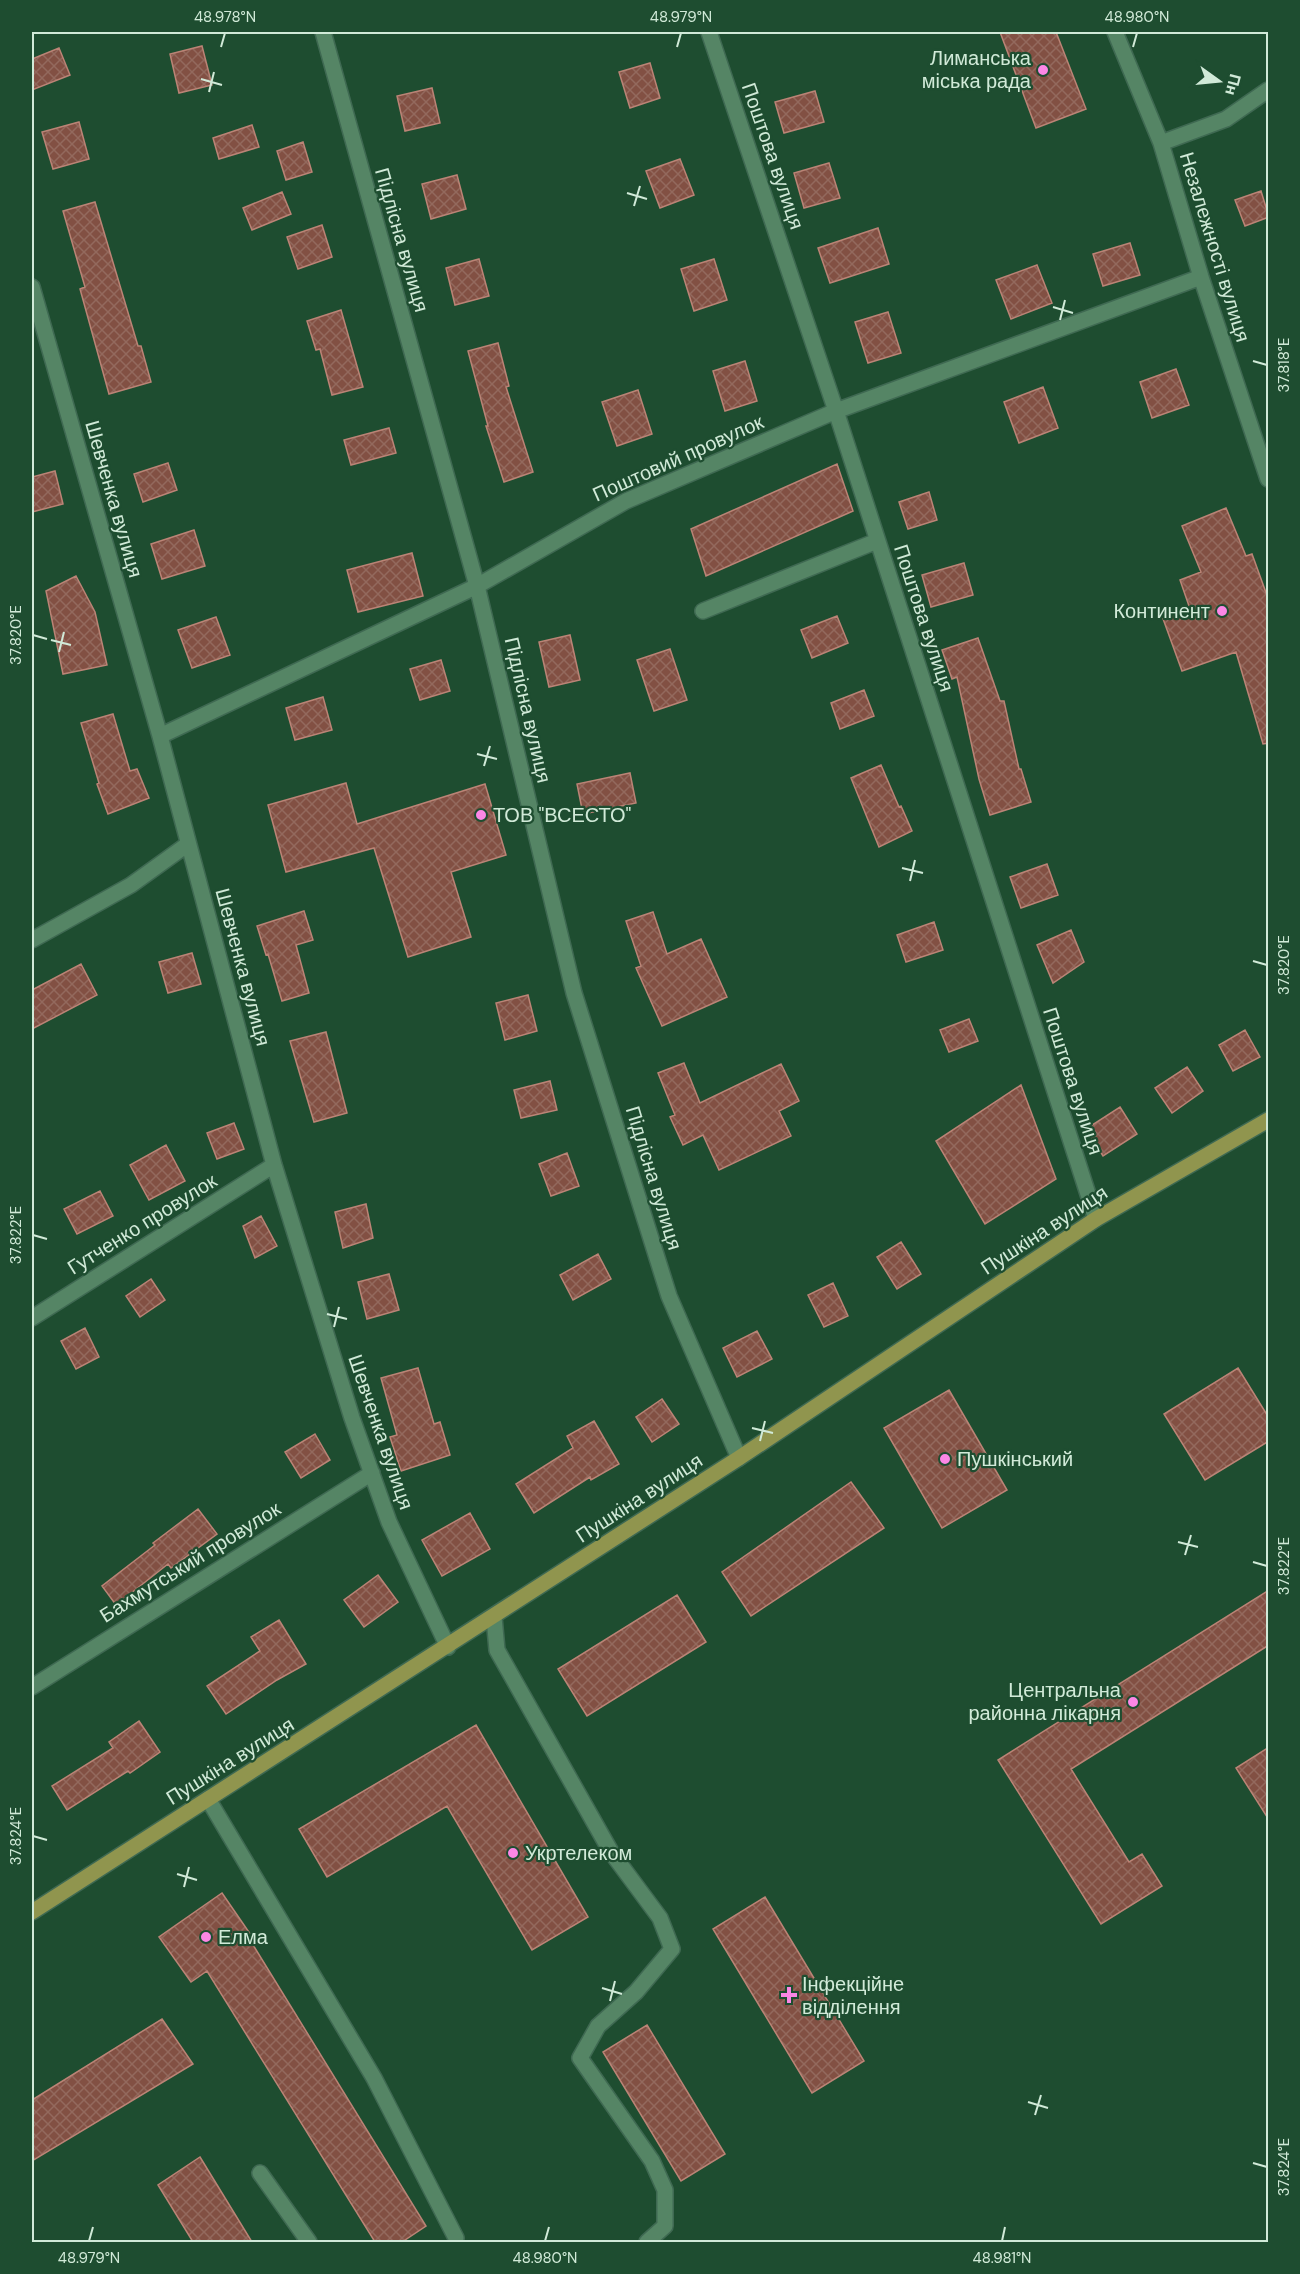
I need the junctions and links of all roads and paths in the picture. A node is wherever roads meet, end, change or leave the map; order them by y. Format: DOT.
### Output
graph roads {
  1 [pos="323,32"];
  2 [pos="709,32"];
  3 [pos="1115,32"];
  4 [pos="1269,90"];
  5 [pos="1161,144"];
  6 [pos="1201,277"];
  7 [pos="32,287"];
  8 [pos="836,411"];
  9 [pos="1269,478"];
  10 [pos="877,541"];
  11 [pos="477,586"];
  12 [pos="703,611"];
  13 [pos="160,736"];
  14 [pos="188,844"];
  15 [pos="32,940"];
  16 [pos="1269,1120"];
  17 [pos="274,1165"];
  18 [pos="1096,1219"];
  19 [pos="32,1318"];
  20 [pos="739,1458"];
  21 [pos="372,1473"];
  22 [pos="494,1617"];
  23 [pos="448,1647"];
  24 [pos="32,1687"];
  25 [pos="208,1799"];
  26 [pos="32,1912"];
  27 [pos="260,2174"];
  28 [pos="455,2241"];
  29 [pos="309,2242"];
  30 [pos="646,2242"];
  1 -- 11 [label="street, Підлісна вулиця"];
  2 -- 8 [label="street, Поштова вулиця"];
  3 -- 5 [label="street, Незалежності вулиця"];
  4 -- 5 [label="street"];
  5 -- 6 [label="street, Незалежності вулиця"];
  6 -- 8 [label="street, Поштовий провулок"];
  6 -- 9 [label="street, Незалежності вулиця"];
  7 -- 13 [label="street, Шевченка вулиця"];
  8 -- 10 [label="street, Поштова вулиця"];
  8 -- 11 [label="street, Поштовий провулок"];
  10 -- 12 [label="street"];
  10 -- 18 [label="street, Поштова вулиця"];
  11 -- 13 [label="street, Поштовий провулок"];
  11 -- 20 [label="street, Підлісна вулиця"];
  13 -- 14 [label="street, Шевченка вулиця"];
  14 -- 15 [label="street"];
  14 -- 17 [label="street, Шевченка вулиця"];
  16 -- 18 [label="main road, Пушкіна вулиця"];
  17 -- 19 [label="street, Гутченко провулок"];
  17 -- 21 [label="street, Шевченка вулиця"];
  18 -- 20 [label="main road, Пушкіна вулиця"];
  20 -- 22 [label="main road, Пушкіна вулиця"];
  21 -- 23 [label="street, Шевченка вулиця"];
  21 -- 24 [label="street, Бахмутський провулок"];
  22 -- 23 [label="main road, Пушкіна вулиця"];
  22 -- 30 [label="street"];
  23 -- 25 [label="main road, Пушкіна вулиця"];
  25 -- 26 [label="main road, Пушкіна вулиця"];
  25 -- 28 [label="street"];
  27 -- 29 [label="street"];
}
